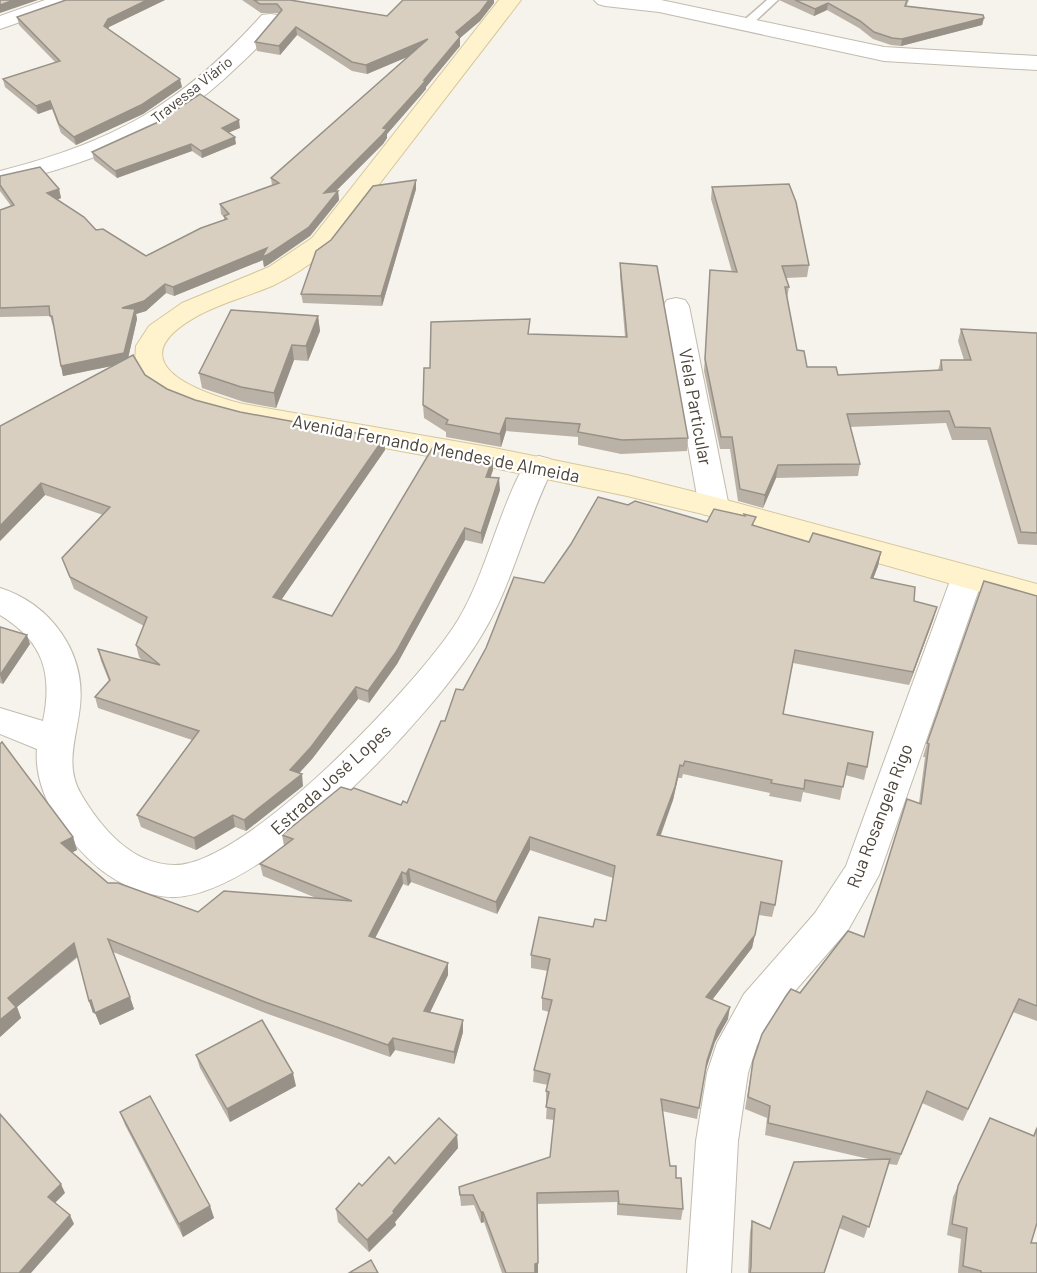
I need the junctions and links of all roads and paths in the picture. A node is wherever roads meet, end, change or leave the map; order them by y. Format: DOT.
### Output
graph roads {
  1 [pos="65,0"];
  2 [pos="510,0"];
  3 [pos="605,0"];
  4 [pos="773,0"];
  5 [pos="270,20"];
  6 [pos="0,23"];
  7 [pos="746,24"];
  8 [pos="1037,63"];
  9 [pos="0,178"];
  10 [pos="676,306"];
  11 [pos="539,466"];
  12 [pos="714,507"];
  13 [pos="967,578"];
  14 [pos="1037,596"];
  15 [pos="0,600"];
  16 [pos="0,721"];
  17 [pos="54,741"];
  18 [pos="709,1273"];
  1 -- 6 [label="street"];
  2 -- 11 [label="street, Avenida Fernando Mendes de Almeida"];
  3 -- 7 [label="street"];
  4 -- 7 [label="lane"];
  5 -- 9 [label="street, Travessa Viário"];
  7 -- 8 [label="street"];
  10 -- 12 [label="street, Viela Particular"];
  11 -- 12 [label="street, Avenida Fernando Mendes de Almeida"];
  11 -- 17 [label="street, Estrada José Lopes"];
  12 -- 13 [label="street, Avenida Fernando Mendes de Almeida"];
  13 -- 14 [label="street, Avenida Fernando Mendes de Almeida"];
  13 -- 18 [label="street, Rua Rosangela Rigo"];
  15 -- 17 [label="street, Estrada José Lopes"];
  16 -- 17 [label="street"];
}
